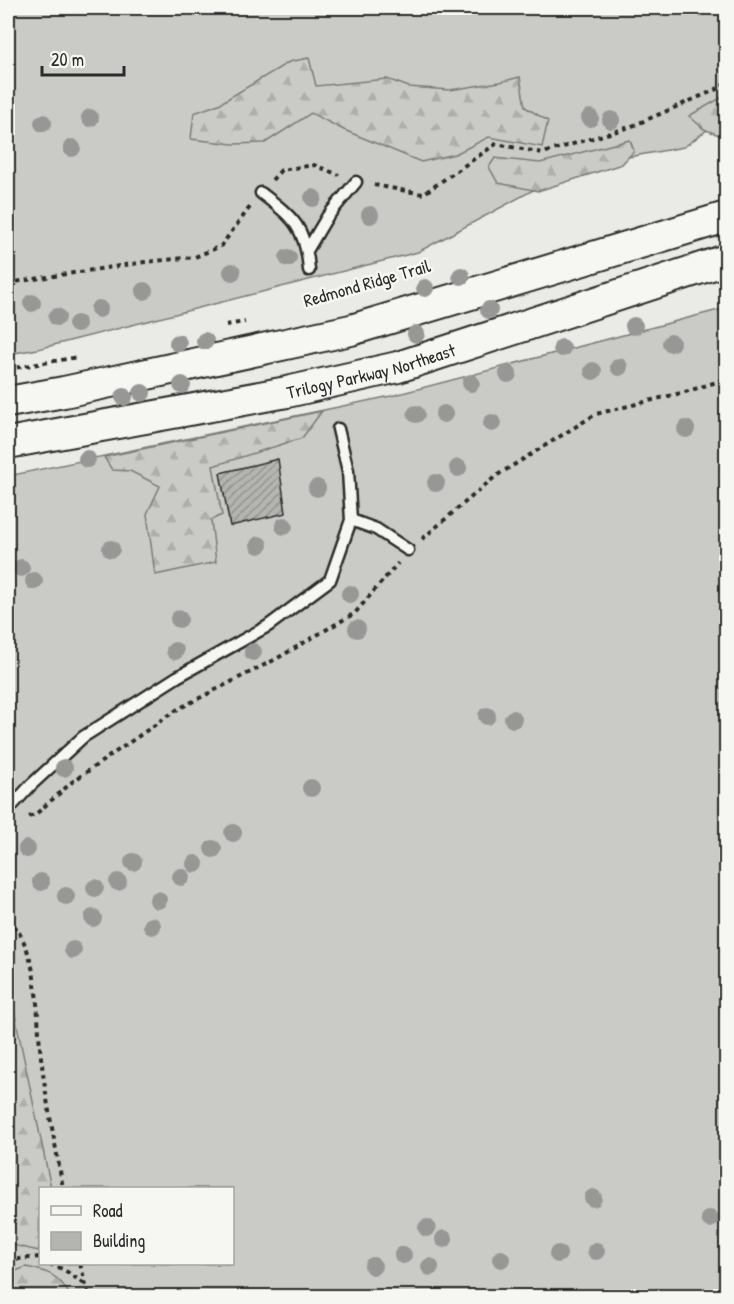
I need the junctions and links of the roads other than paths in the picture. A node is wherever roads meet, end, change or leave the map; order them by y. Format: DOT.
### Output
graph roads {
  1 [pos="356,182"];
  2 [pos="261,193"];
  3 [pos="726,218"];
  4 [pos="308,249"];
  5 [pos="726,260"];
  6 [pos="309,270"];
  7 [pos="8,402"];
  8 [pos="338,429"];
  9 [pos="8,443"];
  10 [pos="351,520"];
  11 [pos="408,550"];
  12 [pos="8,810"];
  1 -- 4 [label="lane"];
  2 -- 4 [label="lane"];
  3 -- 7 [label="street"];
  4 -- 6 [label="lane"];
  5 -- 9 [label="street, Trilogy Parkway Northeast"];
  8 -- 10 [label="lane"];
  10 -- 11 [label="lane"];
  10 -- 12 [label="lane"];
}
